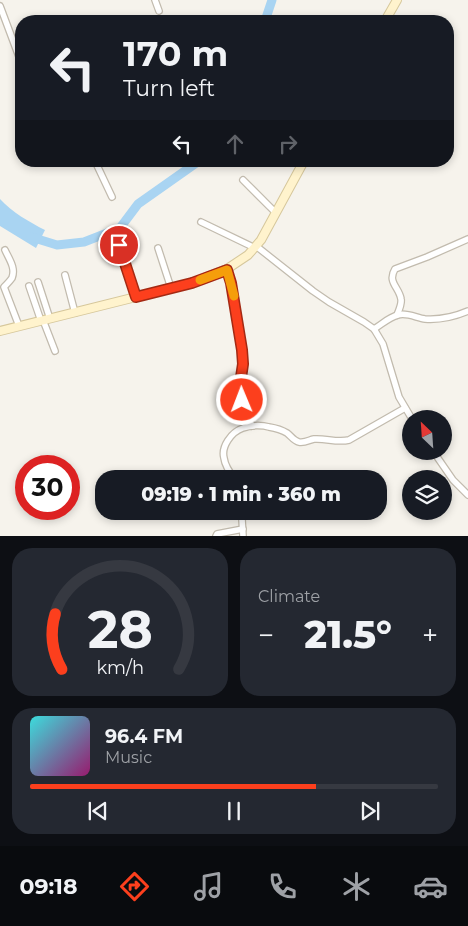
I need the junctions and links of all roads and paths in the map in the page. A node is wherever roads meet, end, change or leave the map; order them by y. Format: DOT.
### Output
graph roads {
  1 [pos="155,0"];
  2 [pos="397,0"];
  3 [pos="0,6"];
  4 [pos="159,10"];
  5 [pos="388,15"];
  6 [pos="15,46"];
  7 [pos="98,167"];
  8 [pos="301,167"];
  9 [pos="243,180"];
  10 [pos="112,197"];
  11 [pos="276,213"];
  12 [pos="201,222"];
  13 [pos="468,239"];
  14 [pos="119,245"];
  15 [pos="256,247"];
  16 [pos="158,248"];
  17 [pos="5,250"];
  18 [pos="227,270"];
  19 [pos="64,275"];
  20 [pos="38,282"];
  21 [pos="29,286"];
  22 [pos="171,288"];
  23 [pos="136,297"];
  24 [pos="468,311"];
  25 [pos="75,313"];
  26 [pos="397,315"];
  27 [pos="45,320"];
  28 [pos="19,326"];
  29 [pos="374,329"];
  30 [pos="0,331"];
  31 [pos="55,351"];
  32 [pos="405,408"];
  33 [pos="252,426"];
  34 [pos="439,460"];
  35 [pos="228,470"];
  36 [pos="468,495"];
  37 [pos="242,520"];
  38 [pos="243,533"];
  39 [pos="216,536"];
  1 -- 4 [label="street"];
  2 -- 5 [label="street"];
  3 -- 6 [label="street"];
  7 -- 10 [label="street"];
  8 -- 11 [label="street"];
  9 -- 11 [label="street"];
  11 -- 15 [label="street"];
  12 -- 15 [label="street"];
  13 -- 26 [label="street"];
  14 -- 23 [label="street"];
  15 -- 18 [label="street"];
  15 -- 29 [label="street"];
  16 -- 22 [label="street"];
  17 -- 28 [label="street"];
  18 -- 22 [label="street"];
  18 -- 33 [label="street"];
  19 -- 25 [label="street"];
  20 -- 27 [label="street"];
  21 -- 27 [label="street"];
  22 -- 23 [label="street"];
  23 -- 25 [label="street"];
  24 -- 26 [label="street"];
  25 -- 27 [label="street"];
  26 -- 29 [label="street"];
  27 -- 28 [label="street"];
  27 -- 31 [label="street"];
  28 -- 30 [label="street"];
  29 -- 32 [label="street"];
  32 -- 33 [label="street"];
  33 -- 35 [label="street"];
  34 -- 36 [label="street"];
  37 -- 38 [label="street"];
  38 -- 39 [label="street"];
}
